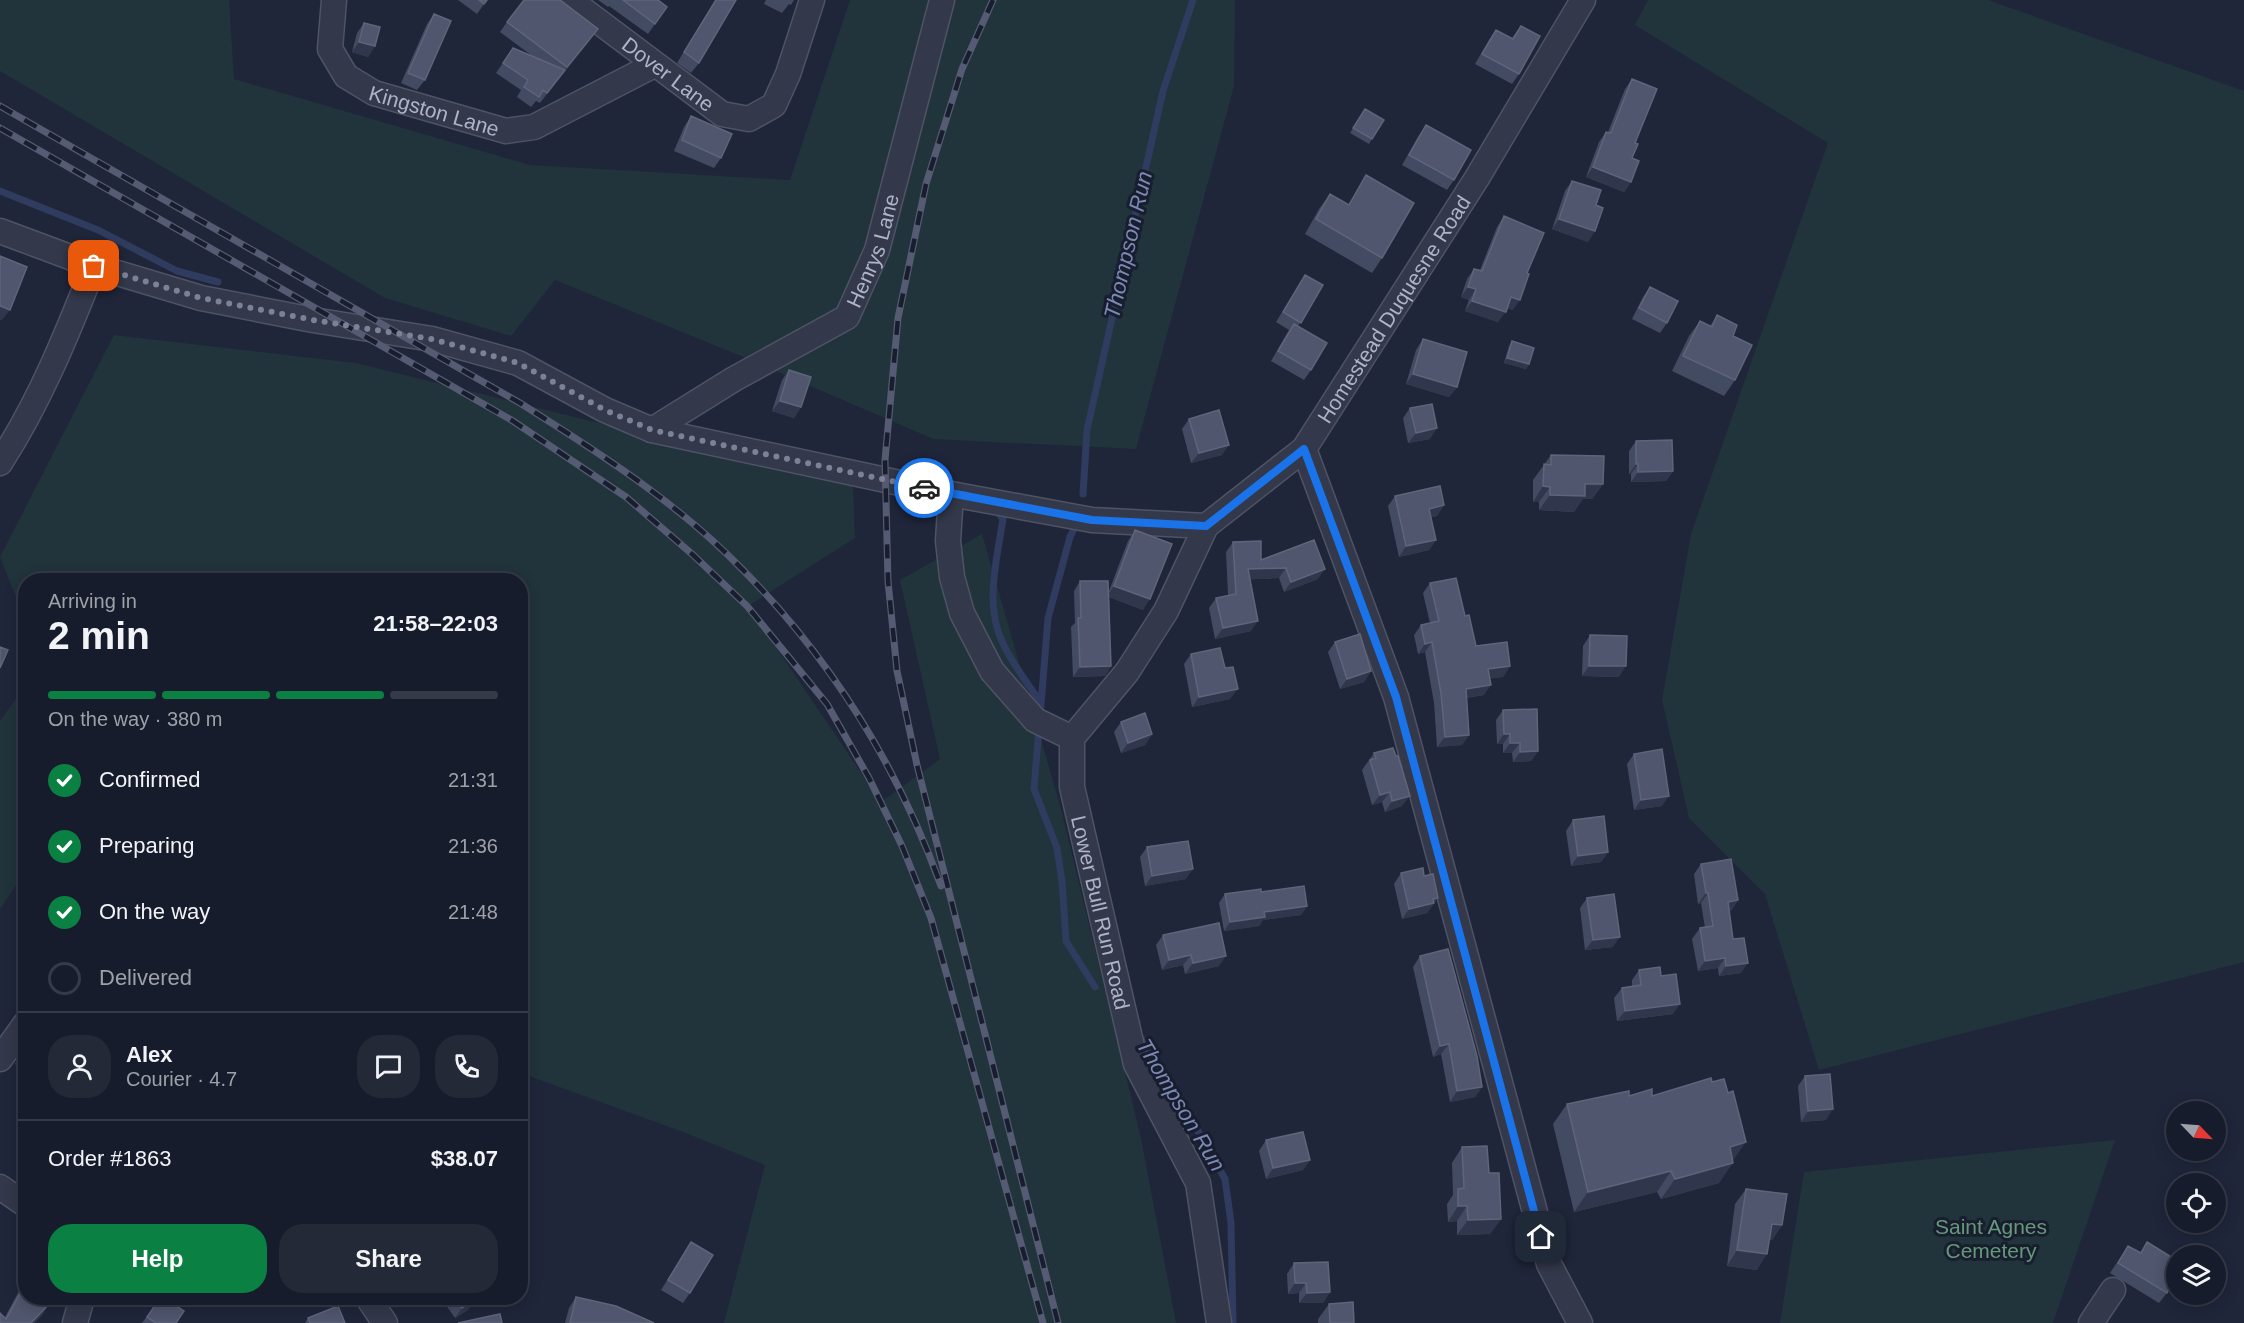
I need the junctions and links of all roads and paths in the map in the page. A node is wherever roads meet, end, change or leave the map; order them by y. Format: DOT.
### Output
graph roads {
  1 [pos="334,0"];
  2 [pos="570,0"];
  3 [pos="812,0"];
  4 [pos="942,0"];
  5 [pos="1583,0"];
  6 [pos="654,65"];
  7 [pos="0,231"];
  8 [pos="94,266"];
  9 [pos="652,430"];
  10 [pos="1304,449"];
  11 [pos="0,463"];
  12 [pos="951,494"];
  13 [pos="1206,526"];
  14 [pos="1072,738"];
  15 [pos="18,1034"];
  16 [pos="0,1059"];
  17 [pos="0,1187"];
  18 [pos="18,1199"];
  19 [pos="2113,1290"];
  20 [pos="80,1305"];
  21 [pos="373,1305"];
  22 [pos="75,1323"];
  23 [pos="385,1323"];
  24 [pos="1219,1323"];
  25 [pos="1580,1323"];
  26 [pos="2091,1323"];
  1 -- 6 [label="street, Kingston Lane"];
  2 -- 6 [label="street, Dover Lane"];
  3 -- 6 [label="street, Dover Lane"];
  4 -- 9 [label="street, Henrys Lane"];
  5 -- 10 [label="street, Homestead Duquesne Road"];
  7 -- 8 [label="street"];
  8 -- 9 [label="street"];
  8 -- 11 [label="street"];
  9 -- 12 [label="street"];
  10 -- 13 [label="street, Homestead Duquesne Road"];
  10 -- 25 [label="street"];
  12 -- 13 [label="street"];
  12 -- 14 [label="street"];
  13 -- 14 [label="street"];
  14 -- 24 [label="street, Lower Bull Run Road"];
  15 -- 16 [label="street"];
  17 -- 18 [label="street"];
  19 -- 26 [label="street"];
  20 -- 22 [label="street"];
  21 -- 23 [label="street"];
}
